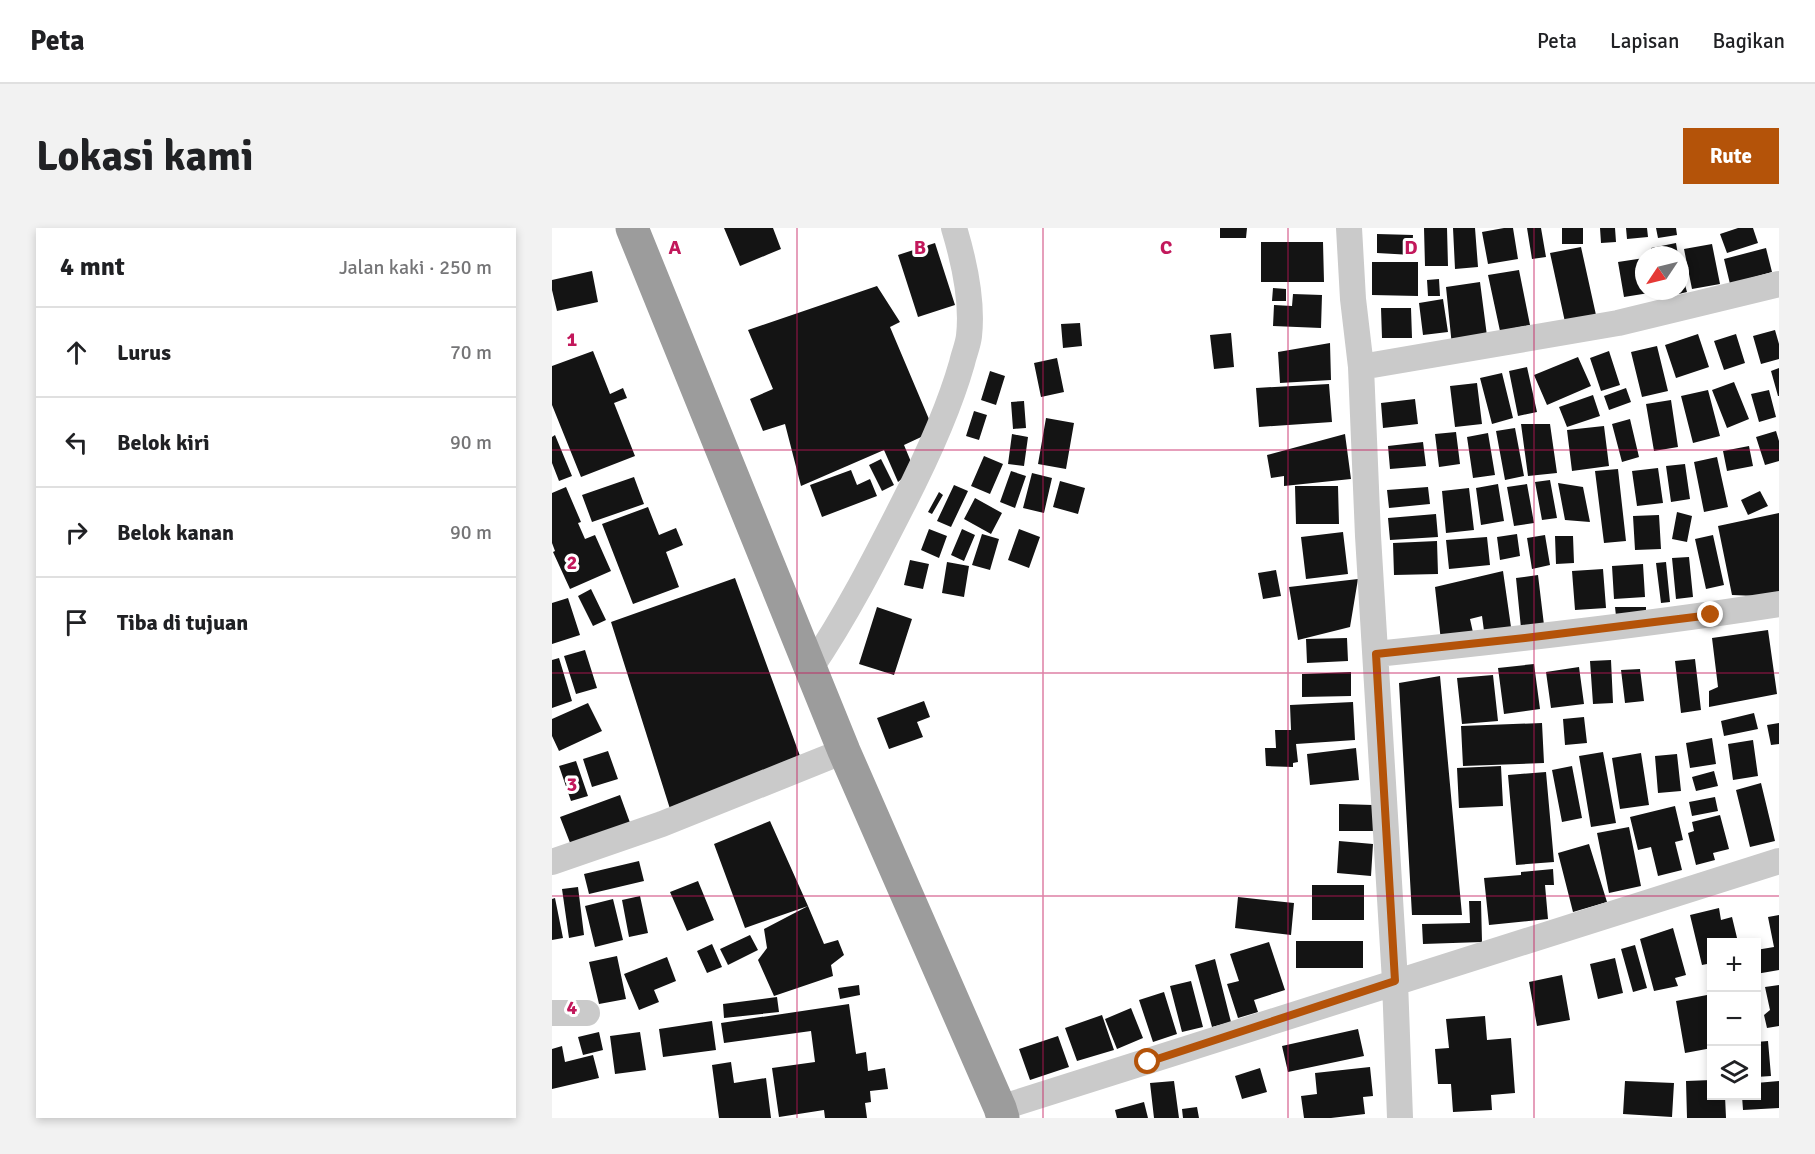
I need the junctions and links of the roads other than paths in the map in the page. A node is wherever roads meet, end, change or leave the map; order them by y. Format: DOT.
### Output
graph roads {
  1 [pos="632,228"];
  2 [pos="954,228"];
  3 [pos="1349,228"];
  4 [pos="1779,284"];
  5 [pos="1361,367"];
  6 [pos="1779,604"];
  7 [pos="1376,654"];
  8 [pos="810,669"];
  9 [pos="844,751"];
  10 [pos="1779,861"];
  11 [pos="552,862"];
  12 [pos="1395,981"];
  13 [pos="552,1013"];
  14 [pos="587,1013"];
  15 [pos="1001,1113"];
  16 [pos="1400,1118"];
  1 -- 8 [label="highway"];
  2 -- 8 [label="street"];
  3 -- 5 [label="street"];
  4 -- 5 [label="street"];
  5 -- 7 [label="street"];
  6 -- 7 [label="street"];
  7 -- 12 [label="street"];
  8 -- 9 [label="highway"];
  9 -- 11 [label="street"];
  9 -- 15 [label="highway"];
  10 -- 12 [label="street"];
  12 -- 15 [label="street"];
  12 -- 16 [label="street"];
  13 -- 14 [label="street"];
}
